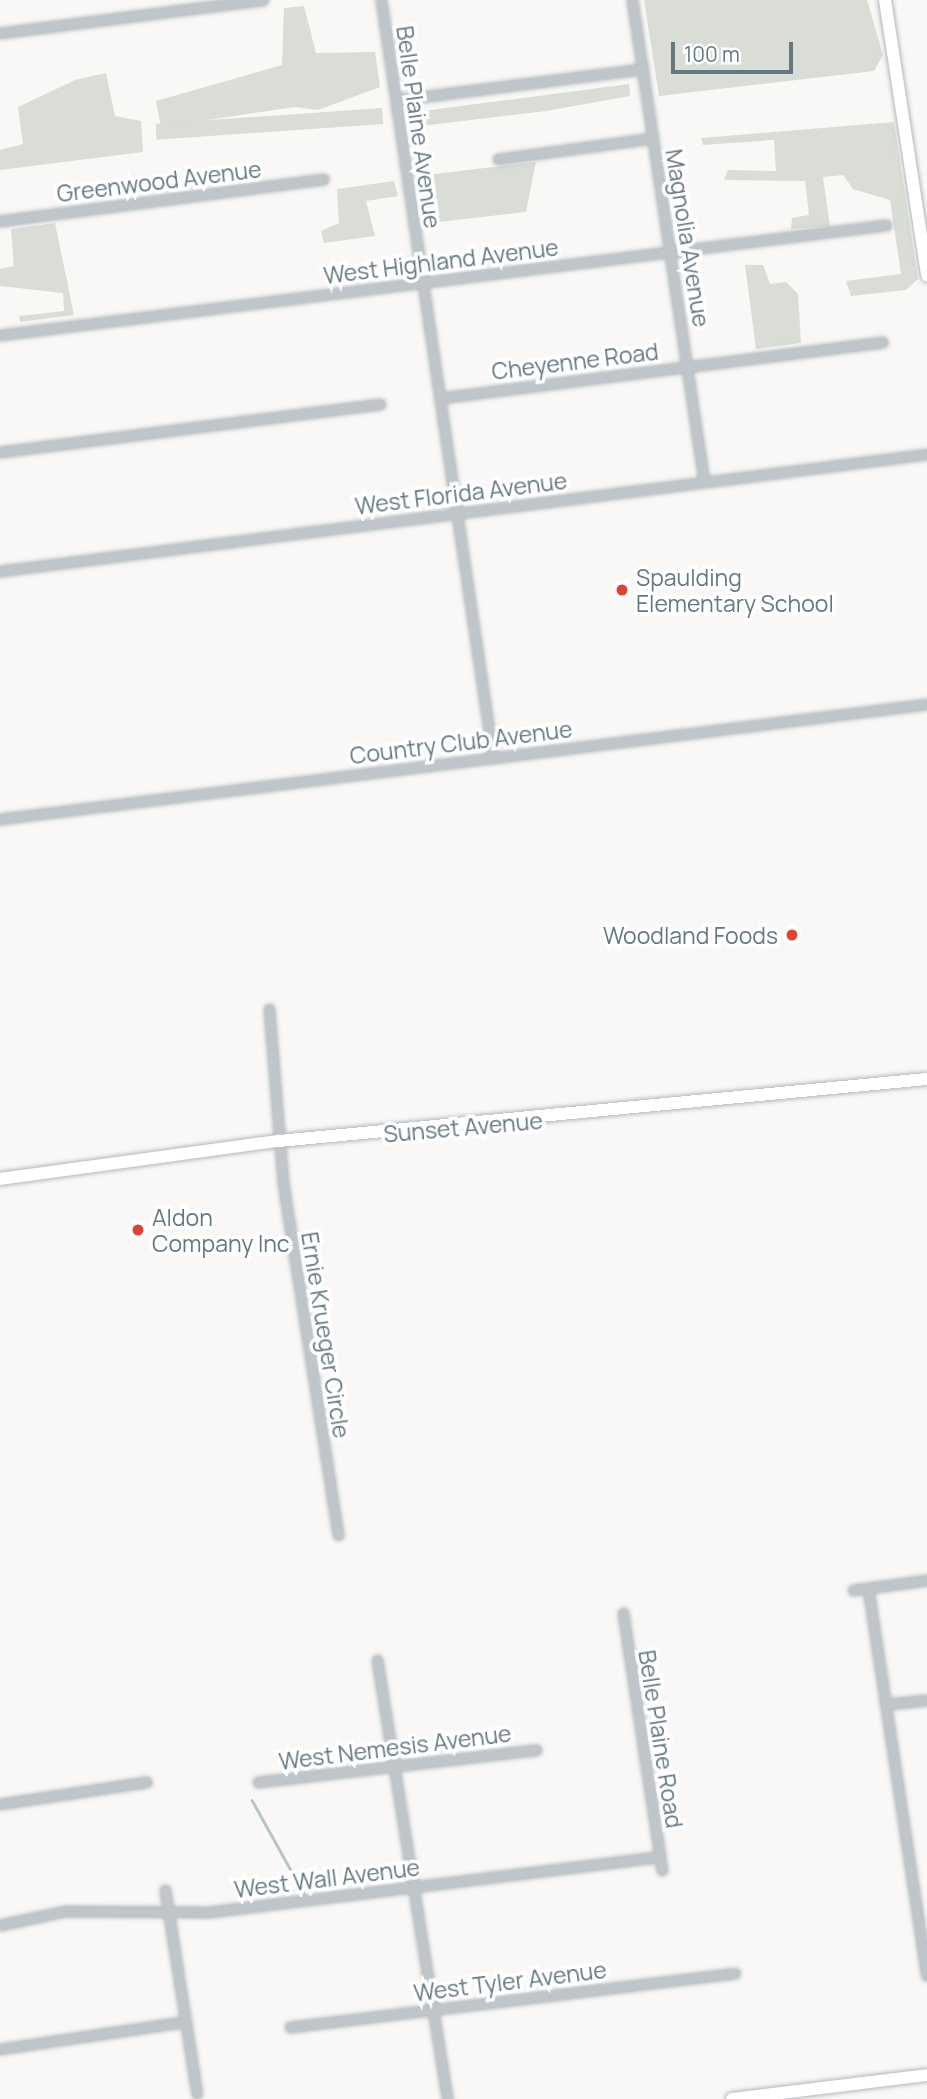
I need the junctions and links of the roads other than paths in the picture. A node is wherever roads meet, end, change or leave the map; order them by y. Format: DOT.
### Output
graph roads {
  1 [pos="263,0"];
  2 [pos="381,0"];
  3 [pos="632,0"];
  4 [pos="885,0"];
  5 [pos="0,33"];
  6 [pos="643,69"];
  7 [pos="396,100"];
  8 [pos="653,138"];
  9 [pos="498,159"];
  10 [pos="323,178"];
  11 [pos="0,220"];
  12 [pos="886,225"];
  13 [pos="670,251"];
  14 [pos="927,276"];
  15 [pos="422,282"];
  16 [pos="0,335"];
  17 [pos="882,342"];
  18 [pos="687,365"];
  19 [pos="440,398"];
  20 [pos="380,404"];
  21 [pos="0,452"];
  22 [pos="927,454"];
  23 [pos="704,482"];
  24 [pos="457,513"];
  25 [pos="0,571"];
  26 [pos="927,704"];
  27 [pos="494,758"];
  28 [pos="0,819"];
  29 [pos="269,1009"];
  30 [pos="927,1079"];
  31 [pos="279,1141"];
  32 [pos="0,1179"];
  33 [pos="338,1535"];
  34 [pos="927,1580"];
  35 [pos="868,1588"];
  36 [pos="853,1590"];
  37 [pos="623,1613"];
  38 [pos="377,1660"];
  39 [pos="927,1700"];
  40 [pos="887,1704"];
  41 [pos="536,1750"];
  42 [pos="393,1766"];
  43 [pos="146,1782"];
  44 [pos="258,1782"];
  45 [pos="0,1804"];
  46 [pos="659,1857"];
  47 [pos="662,1870"];
  48 [pos="411,1886"];
  49 [pos="166,1890"];
  50 [pos="167,1914"];
  51 [pos="0,1925"];
  52 [pos="925,1950"];
  53 [pos="735,1973"];
  54 [pos="927,1976"];
  55 [pos="431,2010"];
  56 [pos="183,2022"];
  57 [pos="290,2027"];
  58 [pos="0,2049"];
  59 [pos="927,2074"];
  60 [pos="197,2094"];
  61 [pos="447,2099"];
  62 [pos="732,2099"];
  1 -- 5 [label="street"];
  2 -- 7 [label="street, Belle Plaine Avenue"];
  3 -- 6 [label="street, Magnolia Avenue"];
  4 -- 14 [label="street"];
  6 -- 7 [label="street"];
  6 -- 8 [label="street, Magnolia Avenue"];
  7 -- 15 [label="street, Belle Plaine Avenue"];
  8 -- 9 [label="street"];
  8 -- 13 [label="street, Magnolia Avenue"];
  10 -- 11 [label="street, Greenwood Avenue"];
  12 -- 13 [label="street, West Highland Avenue"];
  13 -- 15 [label="street, West Highland Avenue"];
  13 -- 18 [label="street, Magnolia Avenue"];
  15 -- 16 [label="street, West Highland Avenue"];
  15 -- 19 [label="street, Belle Plaine Avenue"];
  17 -- 18 [label="street, Cheyenne Road"];
  18 -- 19 [label="street, Cheyenne Road"];
  18 -- 23 [label="street, Magnolia Avenue"];
  19 -- 24 [label="street, Belle Plaine Avenue"];
  20 -- 21 [label="street"];
  22 -- 23 [label="street, West Florida Avenue"];
  23 -- 24 [label="street, West Florida Avenue"];
  24 -- 25 [label="street, West Florida Avenue"];
  24 -- 27 [label="street, Belle Plaine Avenue"];
  26 -- 27 [label="street, Country Club Avenue"];
  27 -- 28 [label="street, Country Club Avenue"];
  29 -- 31 [label="street, Ernie Krueger Circle"];
  30 -- 31 [label="street, Sunset Avenue"];
  31 -- 32 [label="street, Sunset Avenue"];
  31 -- 33 [label="street, Ernie Krueger Circle"];
  34 -- 35 [label="street"];
  35 -- 36 [label="street"];
  35 -- 40 [label="street"];
  37 -- 46 [label="street, Belle Plaine Road"];
  38 -- 42 [label="street"];
  39 -- 40 [label="street"];
  40 -- 52 [label="street"];
  41 -- 42 [label="street, West Nemesis Avenue"];
  42 -- 44 [label="street, West Nemesis Avenue"];
  42 -- 48 [label="street"];
  43 -- 45 [label="street"];
  46 -- 47 [label="street, Belle Plaine Road"];
  46 -- 48 [label="street, West Wall Avenue"];
  48 -- 50 [label="street, West Wall Avenue"];
  48 -- 55 [label="street"];
  49 -- 50 [label="street"];
  50 -- 51 [label="street, West Wall Avenue"];
  50 -- 56 [label="street"];
  52 -- 54 [label="street"];
  53 -- 55 [label="street, West Tyler Avenue"];
  55 -- 57 [label="street, West Tyler Avenue"];
  55 -- 61 [label="street"];
  56 -- 58 [label="street"];
  56 -- 60 [label="street"];
  59 -- 62 [label="street"];
}
